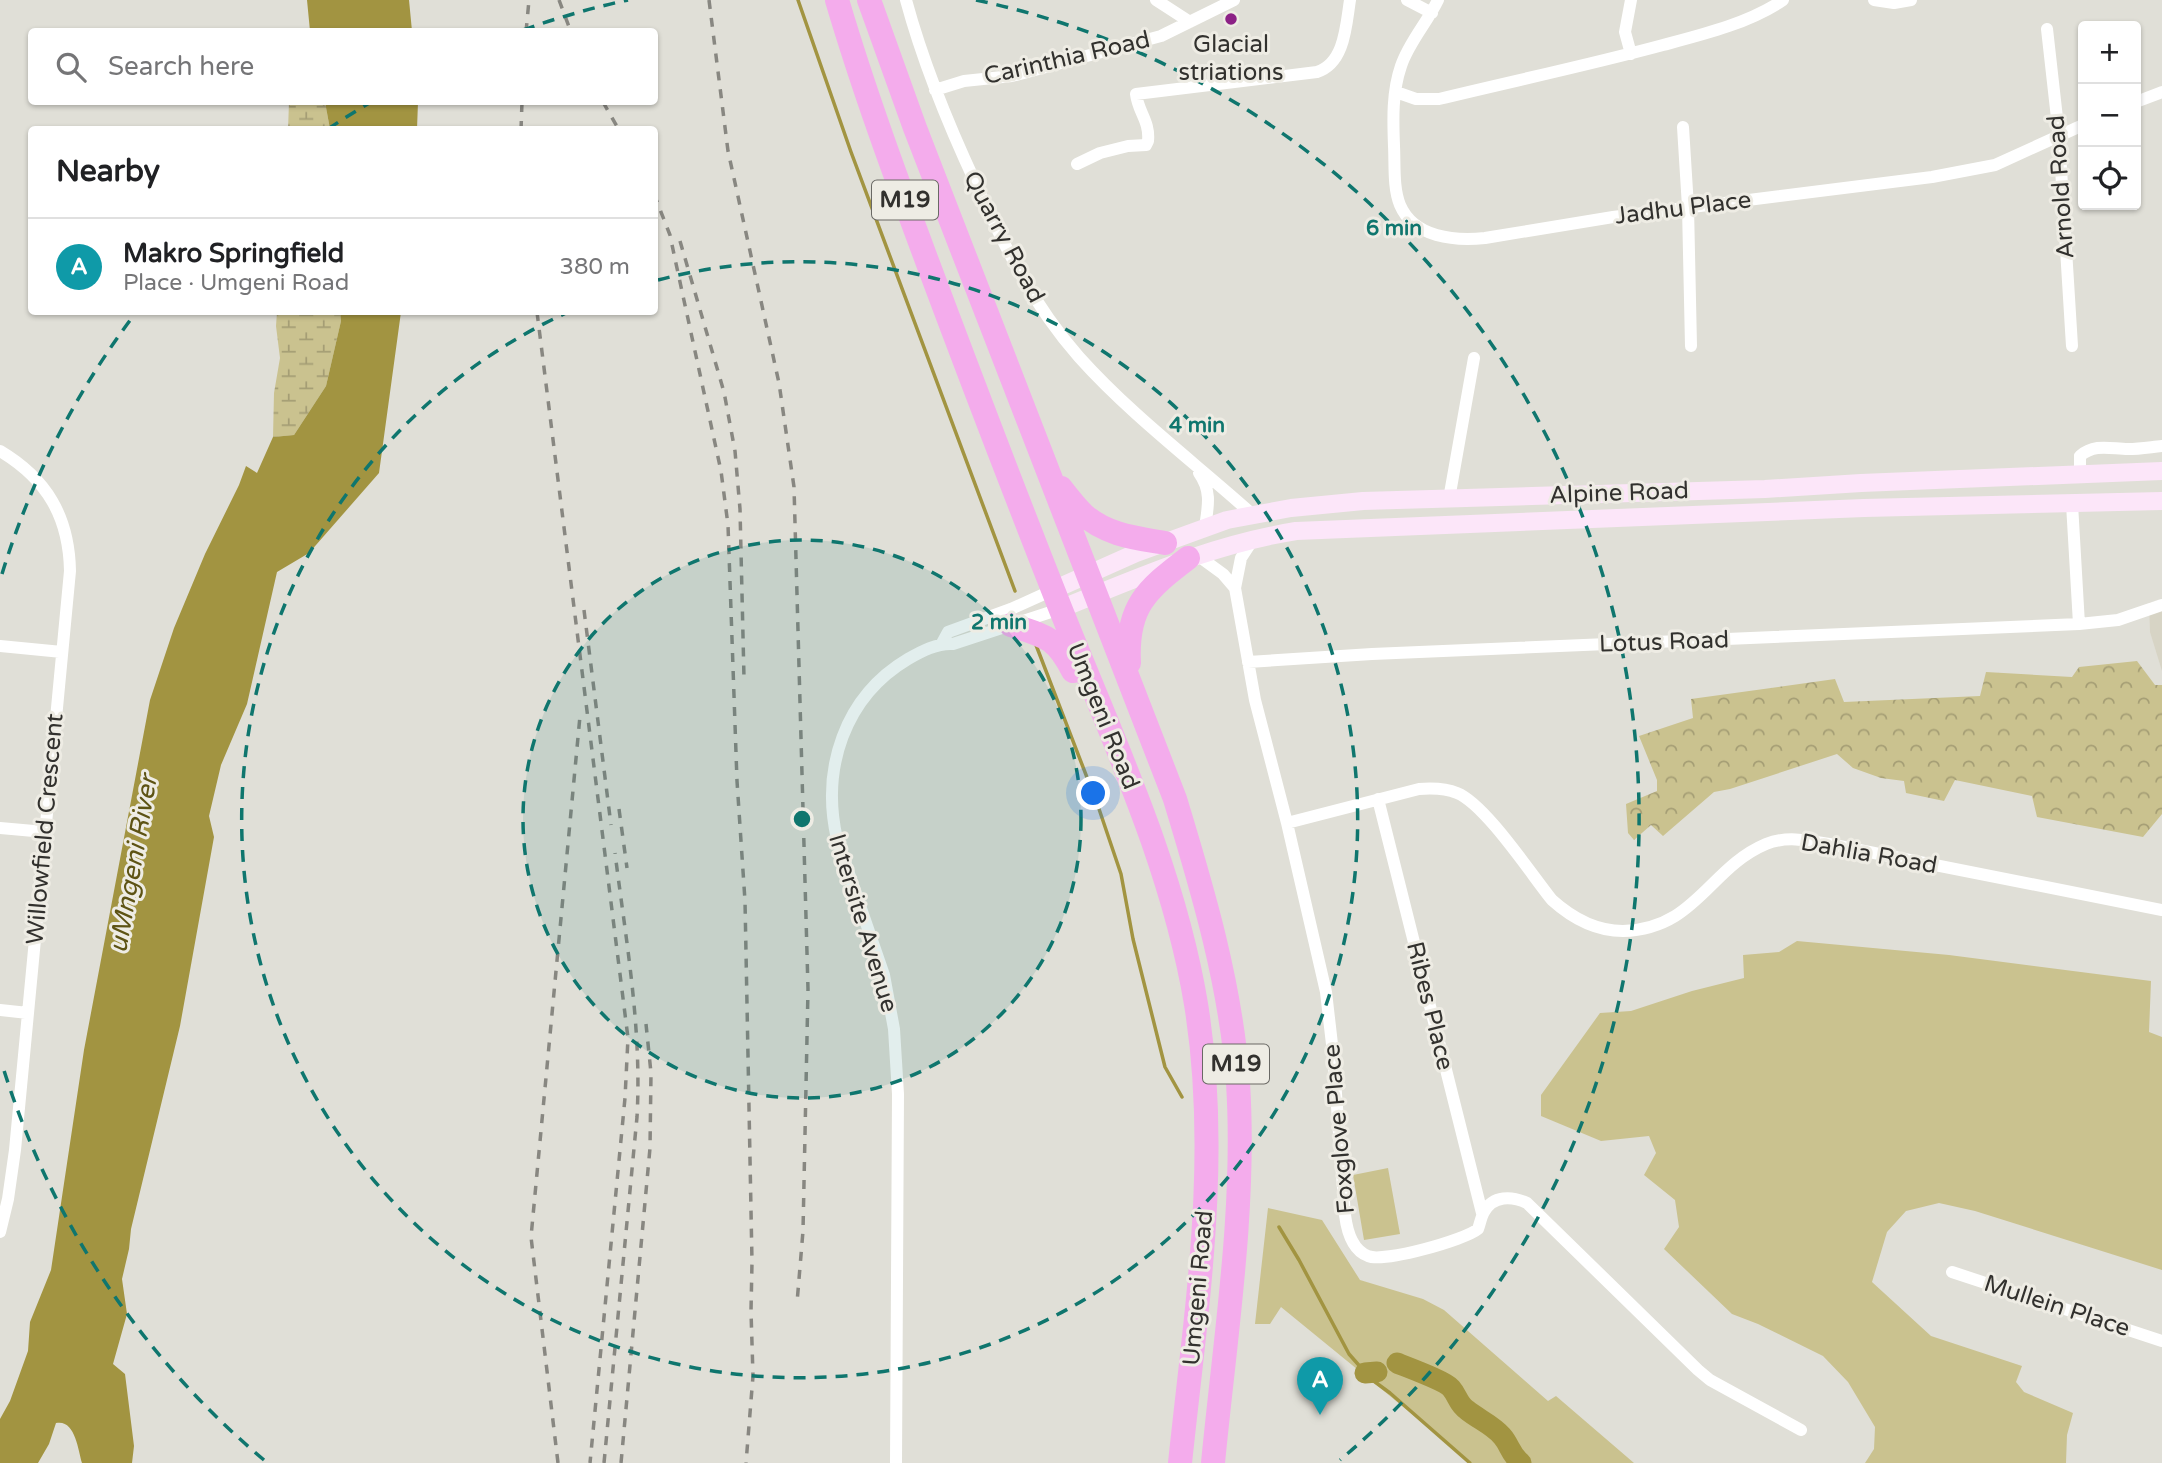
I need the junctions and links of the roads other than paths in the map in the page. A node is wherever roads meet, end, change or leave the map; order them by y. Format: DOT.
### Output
graph roads {
  1 [pos="837,0"];
  2 [pos="869,0"];
  3 [pos="906,0"];
  4 [pos="1156,0"];
  5 [pos="1234,0"];
  6 [pos="1350,0"];
  7 [pos="1407,0"];
  8 [pos="1438,0"];
  9 [pos="1631,0"];
  10 [pos="1783,0"];
  11 [pos="1874,0"];
  12 [pos="1911,0"];
  13 [pos="1432,13"];
  14 [pos="1190,22"];
  15 [pos="2047,29"];
  16 [pos="1631,54"];
  17 [pos="935,90"];
  18 [pos="1396,92"];
  19 [pos="2162,92"];
  20 [pos="2141,100"];
  21 [pos="1683,127"];
  22 [pos="2078,127"];
  23 [pos="2059,136"];
  24 [pos="1077,164"];
  25 [pos="1688,207"];
  26 [pos="1692,346"];
  27 [pos="2072,346"];
  28 [pos="1474,358"];
  29 [pos="2162,446"];
  30 [pos="0,451"];
  31 [pos="1193,464"];
  32 [pos="2162,471"];
  33 [pos="2080,474"];
  34 [pos="1049,475"];
  35 [pos="1765,489"];
  36 [pos="1450,499"];
  37 [pos="2162,501"];
  38 [pos="2072,504"];
  39 [pos="1804,512"];
  40 [pos="1252,514"];
  41 [pos="1205,527"];
  42 [pos="1254,538"];
  43 [pos="1165,543"];
  44 [pos="1192,556"];
  45 [pos="1092,584"];
  46 [pos="1235,588"];
  47 [pos="1057,599"];
  48 [pos="2162,605"];
  49 [pos="2079,624"];
  50 [pos="1011,625"];
  51 [pos="942,643"];
  52 [pos="0,646"];
  53 [pos="62,652"];
  54 [pos="1248,662"];
  55 [pos="1130,680"];
  56 [pos="1378,799"];
  57 [pos="1287,823"];
  58 [pos="0,828"];
  59 [pos="45,832"];
  60 [pos="1154,843"];
  61 [pos="2162,910"];
  62 [pos="0,1010"];
  63 [pos="28,1013"];
  64 [pos="1482,1213"];
  65 [pos="0,1233"];
  66 [pos="1952,1272"];
  67 [pos="2162,1340"];
  68 [pos="1801,1430"];
  69 [pos="895,1463"];
  70 [pos="1180,1463"];
  71 [pos="1213,1463"];
  1 -- 47 [label="highway, Umgeni Road / M19"];
  2 -- 34 [label="highway, Umgeni Road / M19"];
  3 -- 17 [label="street, Quarry Road"];
  4 -- 14 [label="street"];
  5 -- 14 [label="street, Carinthia Road"];
  6 -- 24 [label="street"];
  7 -- 13 [label="street"];
  8 -- 13 [label="street, Jadhu Place"];
  9 -- 16 [label="street"];
  10 -- 16 [label="street"];
  11 -- 12 [label="street"];
  13 -- 18 [label="street, Jadhu Place"];
  14 -- 17 [label="street, Carinthia Road"];
  15 -- 23 [label="street, Arnold Road"];
  16 -- 18 [label="street"];
  17 -- 31 [label="street, Quarry Road"];
  18 -- 25 [label="street, Jadhu Place"];
  19 -- 20 [label="street"];
  21 -- 25 [label="street"];
  22 -- 23 [label="street, Jadhu Place"];
  23 -- 25 [label="street, Jadhu Place"];
  23 -- 27 [label="street, Arnold Road"];
  25 -- 26 [label="street"];
  28 -- 36 [label="street"];
  29 -- 33 [label="street"];
  30 -- 53 [label="street, Willowfield Crescent"];
  31 -- 40 [label="street, Quarry Road"];
  31 -- 41 [label="street, Quarry Road"];
  32 -- 33 [label="main road, Alpine Road"];
  33 -- 35 [label="main road, Alpine Road"];
  34 -- 43 [label="highway"];
  34 -- 45 [label="highway, Umgeni Road / M19"];
  35 -- 36 [label="main road, Alpine Road"];
  35 -- 39 [label="main road"];
  36 -- 40 [label="main road, Alpine Road"];
  37 -- 38 [label="main road, Alpine Road"];
  38 -- 39 [label="main road, Alpine Road"];
  38 -- 49 [label="street"];
  39 -- 42 [label="main road, Alpine Road"];
  40 -- 41 [label="main road, Alpine Road"];
  41 -- 43 [label="main road, Alpine Road"];
  42 -- 44 [label="main road, Alpine Road"];
  42 -- 46 [label="street, Foxglove Place"];
  43 -- 45 [label="main road, Alpine Road"];
  44 -- 45 [label="main road, Alpine Road"];
  44 -- 46 [label="street"];
  44 -- 55 [label="highway"];
  45 -- 47 [label="main road"];
  45 -- 55 [label="highway, Umgeni Road / M19"];
  46 -- 54 [label="street, Foxglove Place"];
  47 -- 50 [label="street, Intersite Avenue"];
  47 -- 51 [label="street, Intersite Avenue"];
  47 -- 60 [label="highway, Umgeni Road / M19"];
  48 -- 49 [label="street, Lotus Road"];
  49 -- 54 [label="street, Lotus Road"];
  50 -- 51 [label="street, Intersite Avenue"];
  50 -- 60 [label="highway"];
  51 -- 69 [label="street, Intersite Avenue"];
  52 -- 53 [label="street"];
  53 -- 59 [label="street, Willowfield Crescent"];
  54 -- 57 [label="street, Foxglove Place"];
  55 -- 71 [label="highway, Umgeni Road / M19"];
  56 -- 57 [label="street, Dahlia Road"];
  56 -- 61 [label="street, Dahlia Road"];
  56 -- 64 [label="street, Ribes Place"];
  57 -- 64 [label="street, Foxglove Place"];
  58 -- 59 [label="street"];
  59 -- 63 [label="street, Willowfield Crescent"];
  60 -- 70 [label="highway, Umgeni Road / M19"];
  62 -- 63 [label="street"];
  63 -- 65 [label="street, Willowfield Crescent"];
  64 -- 68 [label="street, Foxglove Place"];
  66 -- 67 [label="street, Mullein Place"];
}
